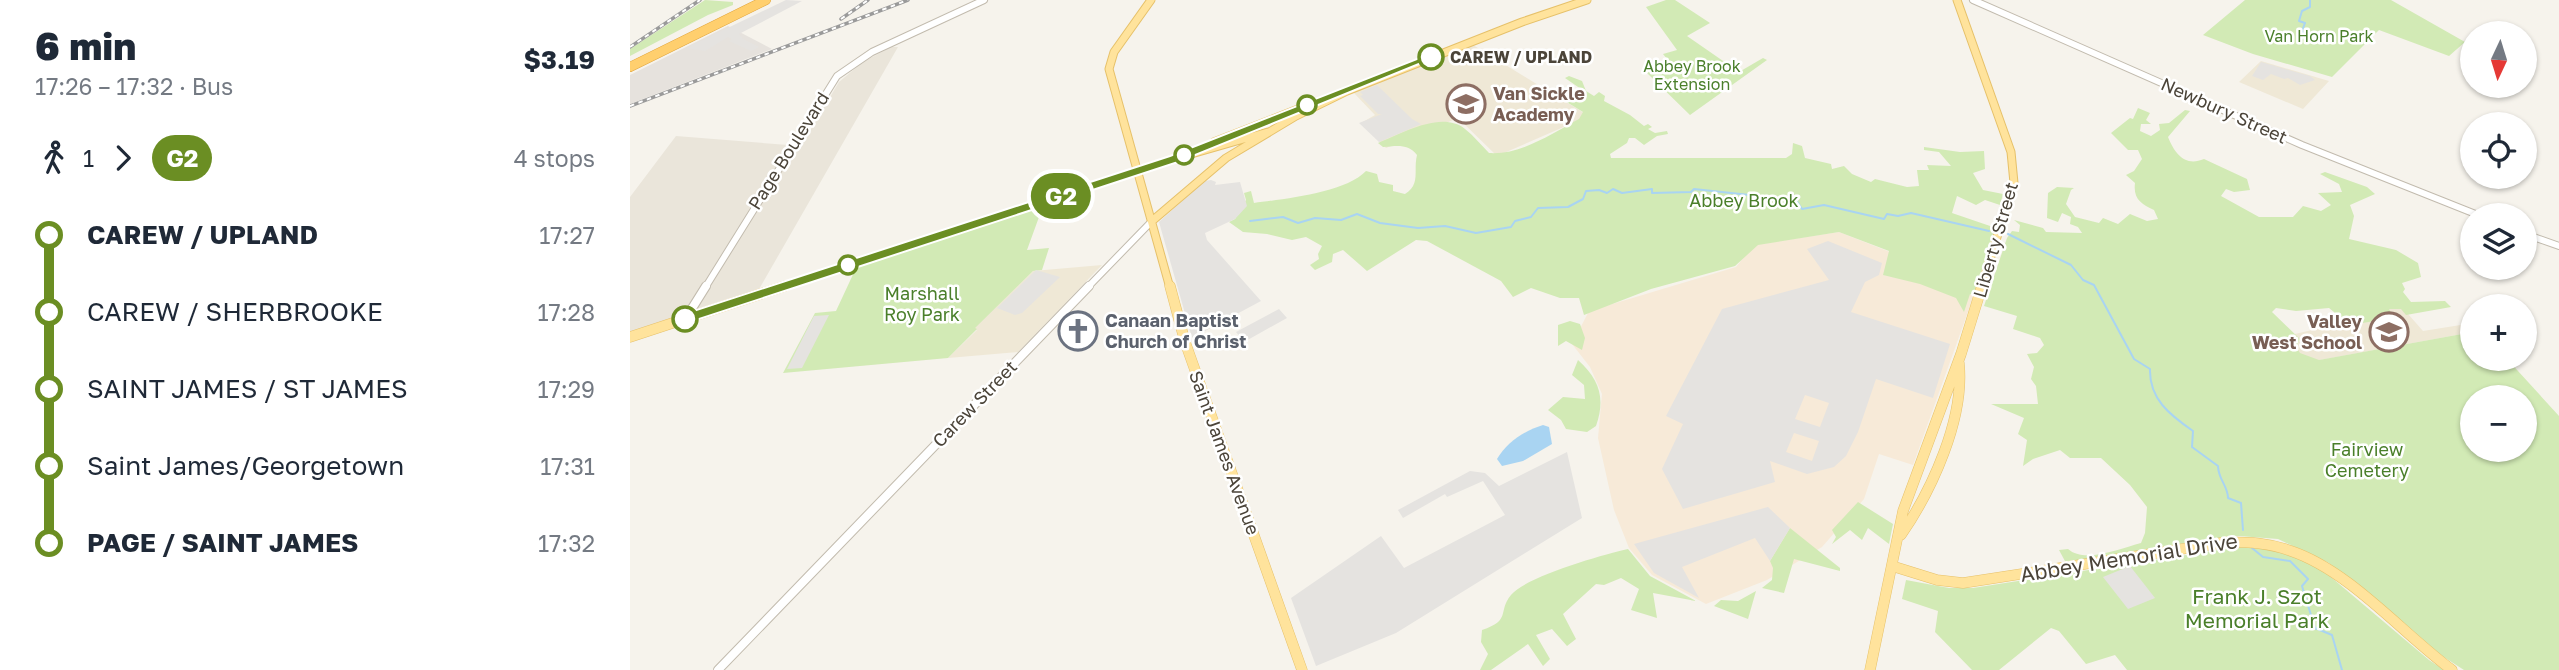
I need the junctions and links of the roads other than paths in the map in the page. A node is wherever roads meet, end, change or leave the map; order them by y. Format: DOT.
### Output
graph roads {
  1 [pos="753,0"];
  2 [pos="766,0"];
  3 [pos="984,0"];
  4 [pos="1151,0"];
  5 [pos="1587,0"];
  6 [pos="1957,0"];
  7 [pos="1973,0"];
  8 [pos="630,60"];
  9 [pos="630,66"];
  10 [pos="1339,95"];
  11 [pos="1262,123"];
  12 [pos="1268,132"];
  13 [pos="1242,141"];
  14 [pos="1137,171"];
  15 [pos="2460,208"];
  16 [pos="1152,221"];
  17 [pos="2537,238"];
  18 [pos="2559,246"];
  19 [pos="685,319"];
  20 [pos="630,337"];
  21 [pos="1959,361"];
  22 [pos="1900,537"];
  23 [pos="1892,566"];
  24 [pos="718,670"];
  25 [pos="1303,670"];
  26 [pos="1870,670"];
  27 [pos="2452,670"];
  1 -- 8 [label="highway"];
  2 -- 9 [label="highway"];
  3 -- 19 [label="street, Page Boulevard"];
  4 -- 14 [label="main road, Saint James Avenue"];
  5 -- 10 [label="main road, Carew Street"];
  6 -- 21 [label="main road, Liberty Street"];
  7 -- 15 [label="street, Newbury Street"];
  10 -- 11 [label="main road, Carew Street"];
  10 -- 12 [label="main road, Carew Street"];
  11 -- 12 [label="main road"];
  11 -- 13 [label="main road, Carew Street"];
  12 -- 13 [label="main road, Carew Street"];
  13 -- 14 [label="main road"];
  13 -- 16 [label="main road, Carew Street"];
  14 -- 16 [label="main road, Saint James Avenue"];
  14 -- 19 [label="main road"];
  16 -- 24 [label="street, Carew Street"];
  16 -- 25 [label="main road, Saint James Avenue"];
  17 -- 18 [label="street"];
  19 -- 20 [label="main road"];
  21 -- 22 [label="main road, Liberty Street"];
  21 -- 22 [label="main road, Liberty Street"];
  22 -- 23 [label="main road"];
  23 -- 26 [label="main road"];
  23 -- 27 [label="main road, Abbey Memorial Drive"];
}
